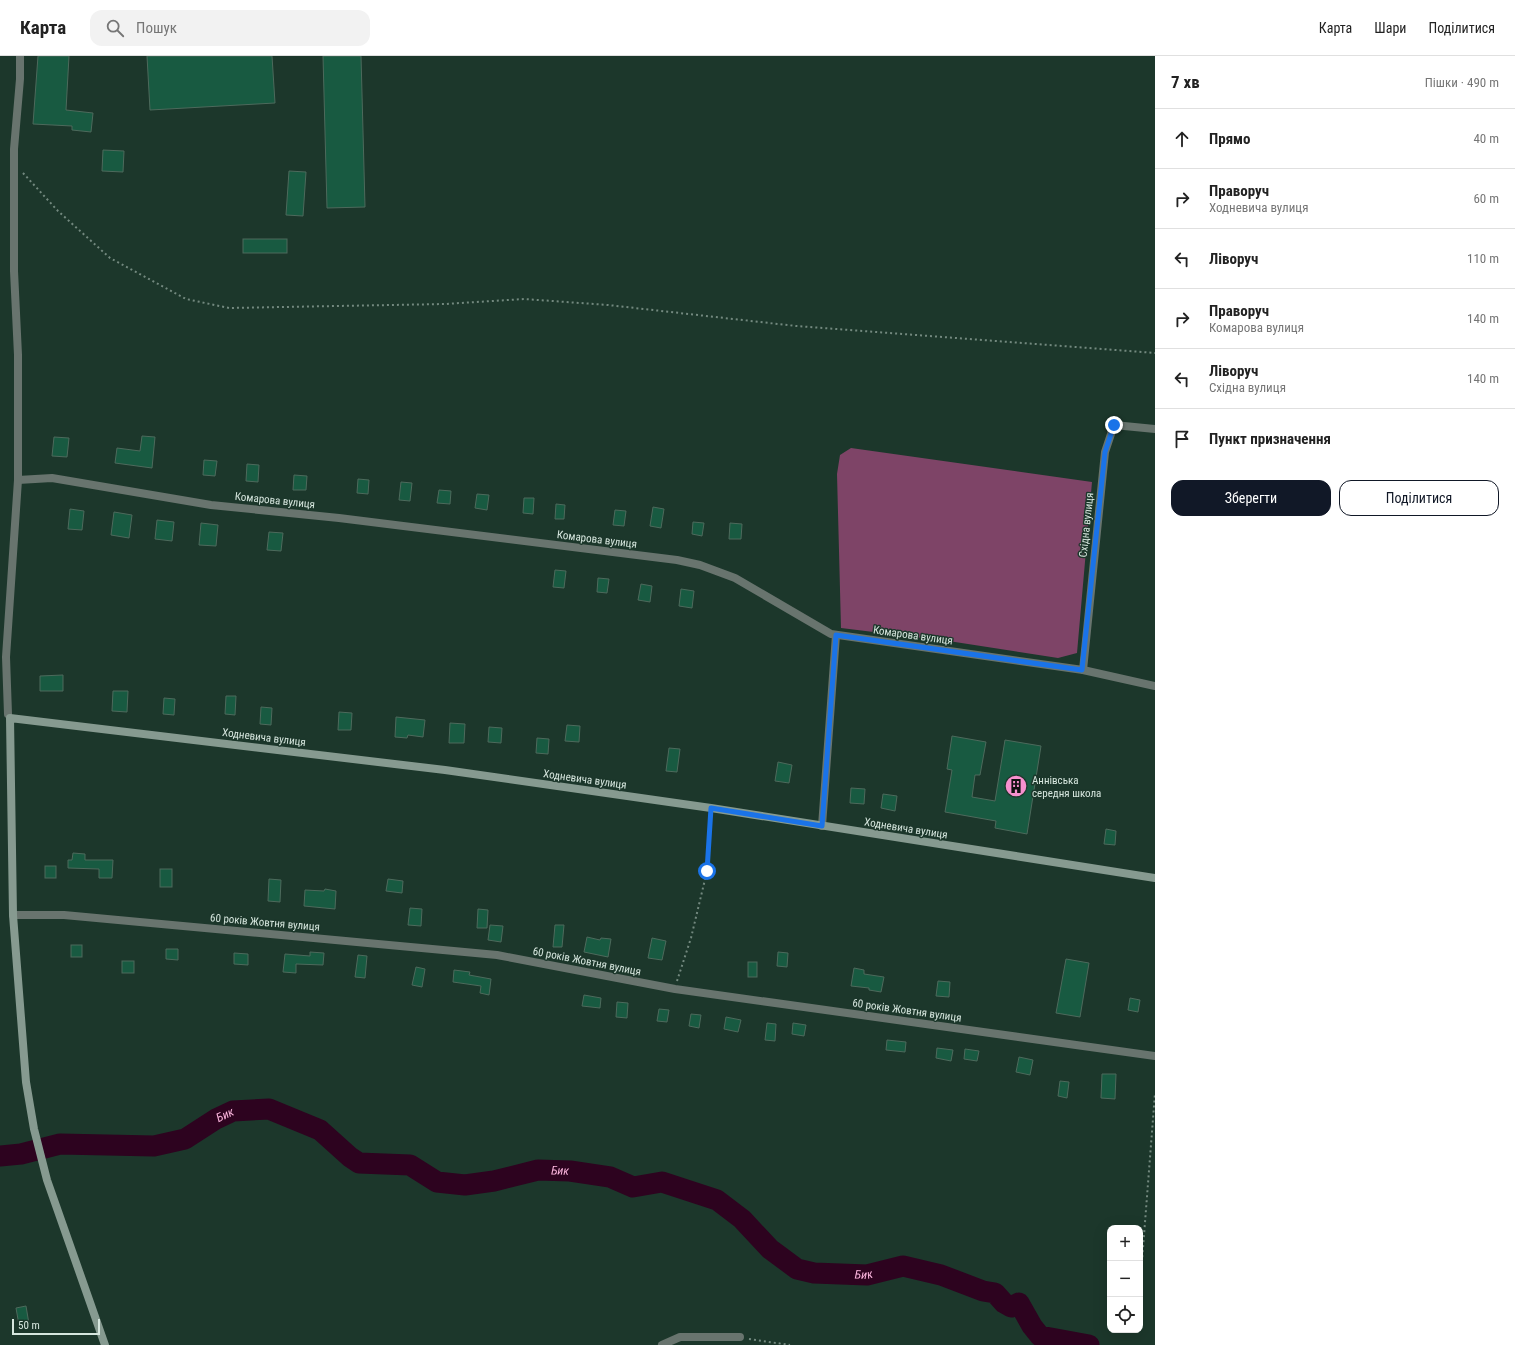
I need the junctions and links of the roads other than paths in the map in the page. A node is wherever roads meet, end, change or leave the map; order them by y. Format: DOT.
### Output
graph roads {
  1 [pos="20,56"];
  2 [pos="1155,429"];
  3 [pos="18,480"];
  4 [pos="836,635"];
  5 [pos="1082,670"];
  6 [pos="1155,686"];
  7 [pos="0,707"];
  8 [pos="9,716"];
  9 [pos="822,826"];
  10 [pos="1155,878"];
  11 [pos="13,915"];
  12 [pos="1155,1056"];
  13 [pos="740,1337"];
  14 [pos="105,1345"];
  15 [pos="662,1345"];
  1 -- 3 [label="street"];
  2 -- 5 [label="street, Східна вулиця"];
  3 -- 4 [label="street, Комарова вулиця"];
  3 -- 8 [label="street"];
  4 -- 5 [label="street, Комарова вулиця"];
  4 -- 9 [label="street"];
  5 -- 6 [label="street, Комарова вулиця"];
  7 -- 8 [label="street"];
  8 -- 9 [label="main road, Ходневича вулиця"];
  8 -- 11 [label="main road"];
  9 -- 10 [label="main road, Ходневича вулиця"];
  11 -- 12 [label="street, 60 років Жовтня вулиця"];
  11 -- 14 [label="main road"];
  13 -- 15 [label="street"];
}
